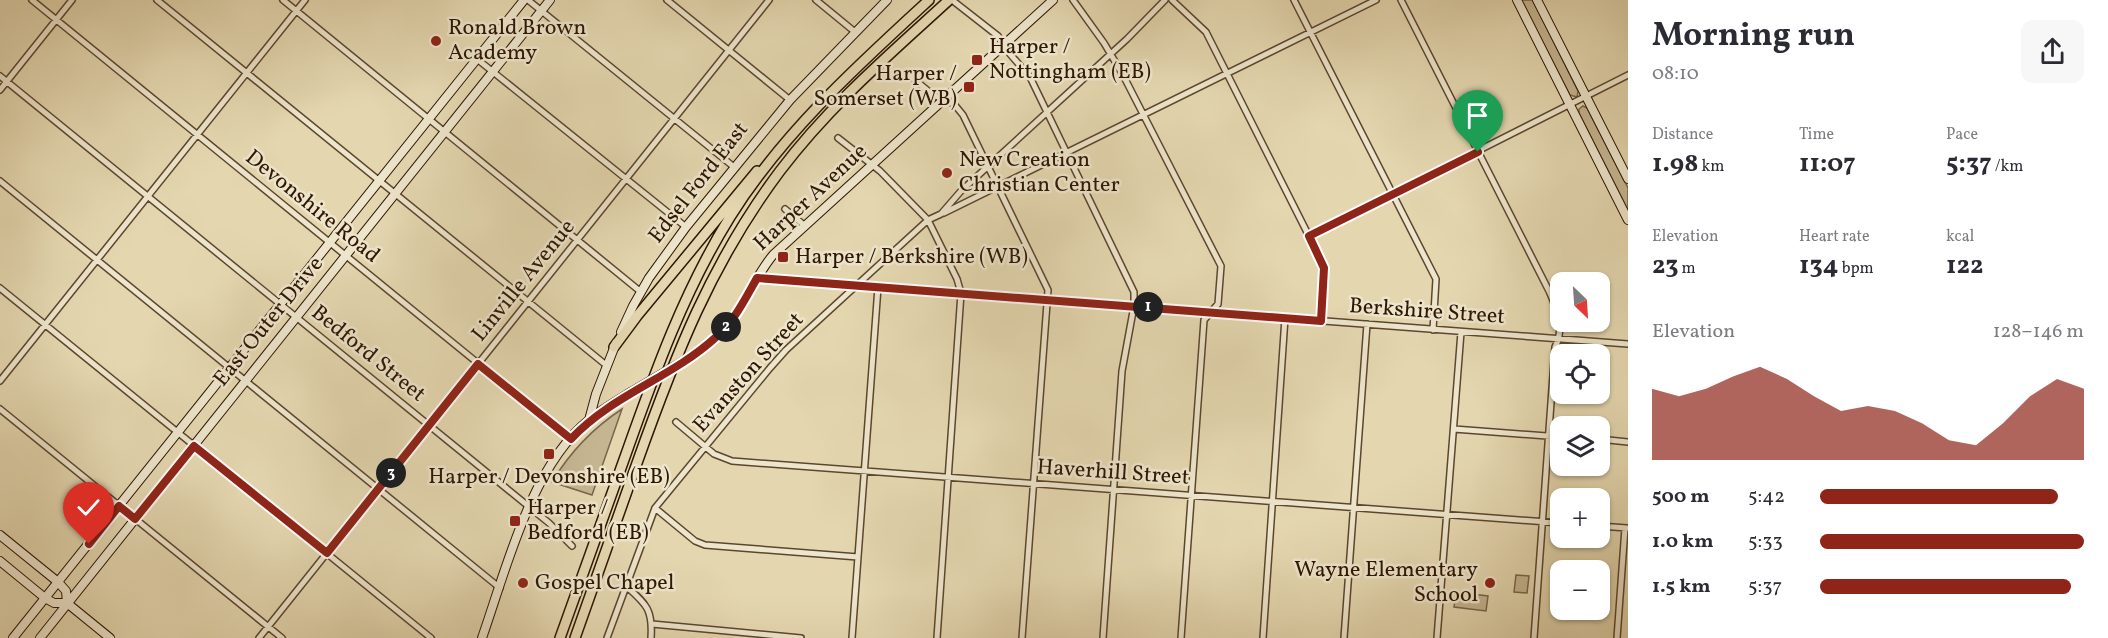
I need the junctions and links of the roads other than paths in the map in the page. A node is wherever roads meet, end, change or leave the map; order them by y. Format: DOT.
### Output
graph roads {
  1 [pos="32,0"];
  2 [pos="72,0"];
  3 [pos="157,0"];
  4 [pos="283,0"];
  5 [pos="305,0"];
  6 [pos="526,0"];
  7 [pos="550,0"];
  8 [pos="667,0"];
  9 [pos="769,0"];
  10 [pos="816,0"];
  11 [pos="887,0"];
  12 [pos="929,0"];
  13 [pos="950,0"];
  14 [pos="1053,0"];
  15 [pos="1073,0"];
  16 [pos="1165,0"];
  17 [pos="1173,0"];
  18 [pos="1294,0"];
  19 [pos="1376,0"];
  20 [pos="1401,0"];
  21 [pos="1517,0"];
  22 [pos="1537,0"];
  23 [pos="296,11"];
  24 [pos="542,11"];
  25 [pos="56,20"];
  26 [pos="855,32"];
  27 [pos="1311,33"];
  28 [pos="1005,45"];
  29 [pos="729,50"];
  30 [pos="1111,54"];
  31 [pos="477,59"];
  32 [pos="493,72"];
  33 [pos="247,73"];
  34 [pos="1227,74"];
  35 [pos="909,75"];
  36 [pos="1628,75"];
  37 [pos="0,76"];
  38 [pos="7,82"];
  39 [pos="0,90"];
  40 [pos="1586,97"];
  41 [pos="944,99"];
  42 [pos="790,100"];
  43 [pos="1570,105"];
  44 [pos="1047,112"];
  45 [pos="1144,115"];
  46 [pos="429,119"];
  47 [pos="674,119"];
  48 [pos="444,132"];
  49 [pos="197,135"];
  50 [pos="838,138"];
  51 [pos="782,146"];
  52 [pos="1478,152"];
  53 [pos="1067,153"];
  54 [pos="872,165"];
  55 [pos="988,166"];
  56 [pos="734,167"];
  57 [pos="1628,179"];
  58 [pos="625,180"];
  59 [pos="0,181"];
  60 [pos="380,181"];
  61 [pos="998,187"];
  62 [pos="395,194"];
  63 [pos="1393,194"];
  64 [pos="148,196"];
  65 [pos="785,209"];
  66 [pos="941,214"];
  67 [pos="928,220"];
  68 [pos="1628,220"];
  69 [pos="805,226"];
  70 [pos="686,227"];
  71 [pos="1309,236"];
  72 [pos="577,240"];
  73 [pos="330,243"];
  74 [pos="346,255"];
  75 [pos="97,260"];
  76 [pos="757,278"];
  77 [pos="857,285"];
  78 [pos="878,287"];
  79 [pos="0,288"];
  80 [pos="641,292"];
  81 [pos="961,293"];
  82 [pos="1047,299"];
  83 [pos="528,302"];
  84 [pos="280,304"];
  85 [pos="1134,306"];
  86 [pos="1211,312"];
  87 [pos="296,317"];
  88 [pos="1285,318"];
  89 [pos="1321,321"];
  90 [pos="45,324"];
  91 [pos="1366,324"];
  92 [pos="1433,330"];
  93 [pos="1461,332"];
  94 [pos="1560,338"];
  95 [pos="1628,344"];
  96 [pos="614,347"];
  97 [pos="478,364"];
  98 [pos="606,365"];
  99 [pos="230,368"];
  100 [pos="0,381"];
  101 [pos="246,381"];
  102 [pos="0,409"];
  103 [pos="1551,416"];
  104 [pos="589,420"];
  105 [pos="676,422"];
  106 [pos="429,425"];
  107 [pos="1454,429"];
  108 [pos="178,432"];
  109 [pos="1550,436"];
  110 [pos="571,439"];
  111 [pos="1610,441"];
  112 [pos="1628,442"];
  113 [pos="194,446"];
  114 [pos="705,447"];
  115 [pos="864,471"];
  116 [pos="949,477"];
  117 [pos="1033,483"];
  118 [pos="378,489"];
  119 [pos="1114,490"];
  120 [pos="1191,495"];
  121 [pos="1273,501"];
  122 [pos="119,506"];
  123 [pos="528,507"];
  124 [pos="655,508"];
  125 [pos="1353,508"];
  126 [pos="1446,515"];
  127 [pos="135,519"];
  128 [pos="1542,522"];
  129 [pos="1550,522"];
  130 [pos="1610,527"];
  131 [pos="1626,528"];
  132 [pos="0,535"];
  133 [pos="573,546"];
  134 [pos="327,553"];
  135 [pos="858,557"];
  136 [pos="0,561"];
  137 [pos="58,582"];
  138 [pos="626,586"];
  139 [pos="500,588"];
  140 [pos="45,598"];
  141 [pos="68,603"];
  142 [pos="652,624"];
  143 [pos="268,627"];
  144 [pos="575,637"];
  145 [pos="13,638"];
  146 [pos="40,638"];
  147 [pos="110,638"];
  148 [pos="259,638"];
  149 [pos="282,638"];
  150 [pos="431,638"];
  151 [pos="482,638"];
  152 [pos="560,638"];
  153 [pos="607,638"];
  154 [pos="651,638"];
  155 [pos="801,638"];
  156 [pos="852,638"];
  157 [pos="937,638"];
  158 [pos="1022,638"];
  159 [pos="1103,638"];
  160 [pos="1181,638"];
  161 [pos="1263,638"];
  162 [pos="1344,638"];
  163 [pos="1437,638"];
  164 [pos="1534,638"];
  165 [pos="1617,638"];
  1 -- 25 [label="street, Devonshire Road"];
  2 -- 25 [label="street"];
  3 -- 33 [label="street"];
  4 -- 23 [label="street"];
  5 -- 23 [label="street"];
  6 -- 24 [label="street"];
  6 -- 31 [label="street, East Outer Drive"];
  7 -- 24 [label="street, East Outer Drive"];
  8 -- 29 [label="street"];
  9 -- 29 [label="street, Linville Avenue"];
  10 -- 26 [label="street"];
  11 -- 26 [label="street, Edsel Ford East"];
  12 -- 51 [label="highway"];
  13 -- 28 [label="street"];
  13 -- 144 [label="highway"];
  14 -- 28 [label="street, Harper Avenue"];
  15 -- 30 [label="street"];
  16 -- 30 [label="street, Evanston Street"];
  17 -- 34 [label="street"];
  18 -- 27 [label="street"];
  19 -- 27 [label="street"];
  20 -- 52 [label="street"];
  21 -- 43 [label="street"];
  22 -- 40 [label="street"];
  23 -- 33 [label="street"];
  23 -- 46 [label="street"];
  24 -- 32 [label="street, East Outer Drive"];
  24 -- 47 [label="street"];
  25 -- 38 [label="street"];
  25 -- 49 [label="street, Devonshire Road"];
  26 -- 42 [label="street, Edsel Ford East"];
  27 -- 34 [label="street"];
  27 -- 63 [label="street"];
  28 -- 41 [label="street, Harper Avenue"];
  28 -- 44 [label="street"];
  29 -- 42 [label="street"];
  29 -- 47 [label="street, Linville Avenue"];
  30 -- 44 [label="street, Evanston Street"];
  30 -- 45 [label="street"];
  31 -- 32 [label="street"];
  31 -- 46 [label="street, East Outer Drive"];
  32 -- 48 [label="street, East Outer Drive"];
  32 -- 58 [label="street"];
  33 -- 49 [label="street"];
  33 -- 60 [label="street"];
  34 -- 45 [label="street"];
  34 -- 71 [label="street"];
  35 -- 41 [label="street"];
  36 -- 40 [label="street"];
  37 -- 38 [label="street, Bedford Street"];
  38 -- 39 [label="street"];
  38 -- 64 [label="street, Bedford Street"];
  40 -- 43 [label="street"];
  40 -- 57 [label="street"];
  41 -- 54 [label="street, Harper Avenue"];
  41 -- 55 [label="street"];
  42 -- 56 [label="street, Edsel Ford East"];
  43 -- 52 [label="street"];
  43 -- 68 [label="street"];
  44 -- 53 [label="street"];
  44 -- 55 [label="street, Evanston Street"];
  45 -- 53 [label="street"];
  45 -- 86 [label="street"];
  46 -- 48 [label="street"];
  46 -- 60 [label="street, East Outer Drive"];
  47 -- 56 [label="street"];
  47 -- 58 [label="street, Linville Avenue"];
  48 -- 62 [label="street, East Outer Drive"];
  48 -- 72 [label="street"];
  49 -- 64 [label="street"];
  49 -- 73 [label="street, Devonshire Road"];
  50 -- 54 [label="street"];
  51 -- 96 [label="highway"];
  51 -- 152 [label="highway"];
  52 -- 63 [label="street"];
  52 -- 94 [label="street"];
  53 -- 61 [label="street"];
  53 -- 85 [label="street"];
  54 -- 67 [label="street"];
  54 -- 69 [label="street, Harper Avenue"];
  55 -- 61 [label="street"];
  55 -- 66 [label="street, Evanston Street"];
  56 -- 70 [label="street, Edsel Ford East"];
  58 -- 70 [label="street"];
  58 -- 72 [label="street, Linville Avenue"];
  59 -- 75 [label="street"];
  60 -- 62 [label="street"];
  60 -- 73 [label="street, East Outer Drive"];
  61 -- 66 [label="street"];
  61 -- 82 [label="street"];
  62 -- 74 [label="street, East Outer Drive"];
  62 -- 83 [label="street"];
  63 -- 71 [label="street"];
  63 -- 92 [label="street"];
  64 -- 75 [label="street"];
  64 -- 84 [label="street, Bedford Street"];
  65 -- 69 [label="street"];
  66 -- 67 [label="street, Evanston Street"];
  67 -- 77 [label="street, Evanston Street"];
  67 -- 81 [label="street"];
  69 -- 76 [label="street, Harper Avenue"];
  70 -- 80 [label="street, Edsel Ford East"];
  71 -- 89 [label="street"];
  72 -- 80 [label="street"];
  72 -- 83 [label="street, Linville Avenue"];
  73 -- 74 [label="street, Devonshire Road"];
  73 -- 84 [label="street, East Outer Drive"];
  74 -- 87 [label="street, East Outer Drive"];
  74 -- 97 [label="street, Devonshire Road"];
  75 -- 90 [label="street"];
  75 -- 99 [label="street"];
  76 -- 77 [label="street, Berkshire Street"];
  76 -- 104 [label="street, Harper Avenue, bridge"];
  77 -- 78 [label="street, Berkshire Street"];
  77 -- 114 [label="street, Evanston Street"];
  78 -- 81 [label="street, Berkshire Street"];
  78 -- 115 [label="street"];
  79 -- 90 [label="street"];
  80 -- 96 [label="street, Edsel Ford East"];
  81 -- 82 [label="street, Berkshire Street"];
  81 -- 116 [label="street"];
  82 -- 85 [label="street, Berkshire Street"];
  82 -- 117 [label="street"];
  83 -- 97 [label="street, Linville Avenue"];
  83 -- 98 [label="street"];
  84 -- 87 [label="street, Bedford Street"];
  84 -- 99 [label="street, East Outer Drive"];
  85 -- 86 [label="street, Berkshire Street"];
  85 -- 119 [label="street"];
  86 -- 88 [label="street, Berkshire Street"];
  86 -- 120 [label="street"];
  87 -- 101 [label="street, East Outer Drive"];
  87 -- 106 [label="street, Bedford Street"];
  88 -- 89 [label="street, Berkshire Street"];
  88 -- 121 [label="street"];
  89 -- 91 [label="street, Berkshire Street"];
  90 -- 100 [label="street"];
  90 -- 108 [label="street"];
  91 -- 92 [label="street, Berkshire Street"];
  91 -- 125 [label="street"];
  92 -- 93 [label="street, Berkshire Street"];
  93 -- 94 [label="street, Berkshire Street"];
  93 -- 107 [label="street"];
  94 -- 95 [label="street, Berkshire Street"];
  94 -- 103 [label="street"];
  96 -- 98 [label="street, Edsel Ford East"];
  97 -- 106 [label="street, Linville Avenue"];
  97 -- 110 [label="street, Devonshire Road"];
  98 -- 104 [label="street, Edsel Ford East"];
  99 -- 101 [label="street"];
  99 -- 108 [label="street, East Outer Drive"];
  101 -- 113 [label="street, East Outer Drive"];
  101 -- 118 [label="street"];
  102 -- 122 [label="street"];
  104 -- 110 [label="street, Harper Avenue"];
  105 -- 114 [label="street, Haverhill Street"];
  106 -- 118 [label="street, Linville Avenue"];
  106 -- 123 [label="street, Bedford Street"];
  107 -- 109 [label="street"];
  107 -- 126 [label="street"];
  108 -- 113 [label="street"];
  108 -- 122 [label="street, East Outer Drive"];
  109 -- 128 [label="street"];
  110 -- 123 [label="street, Harper Avenue"];
  111 -- 112 [label="street"];
  113 -- 127 [label="street, East Outer Drive"];
  113 -- 134 [label="street"];
  114 -- 115 [label="street, Haverhill Street"];
  114 -- 124 [label="street, Evanston Street"];
  115 -- 116 [label="street, Haverhill Street"];
  115 -- 135 [label="street"];
  116 -- 117 [label="street, Haverhill Street"];
  116 -- 157 [label="street"];
  117 -- 119 [label="street, Haverhill Street"];
  117 -- 158 [label="street"];
  118 -- 134 [label="street, Linville Avenue"];
  118 -- 139 [label="street"];
  119 -- 120 [label="street, Haverhill Street"];
  119 -- 159 [label="street"];
  120 -- 121 [label="street, Haverhill Street"];
  120 -- 160 [label="street"];
  121 -- 125 [label="street, Haverhill Street"];
  121 -- 161 [label="street"];
  122 -- 127 [label="street"];
  122 -- 137 [label="street, East Outer Drive"];
  123 -- 133 [label="street, Bedford Street"];
  123 -- 139 [label="street, Harper Avenue"];
  124 -- 135 [label="street"];
  124 -- 138 [label="street, Evanston Street"];
  125 -- 126 [label="street, Haverhill Street"];
  125 -- 162 [label="street"];
  126 -- 128 [label="street, Haverhill Street"];
  126 -- 163 [label="street"];
  127 -- 141 [label="street, East Outer Drive"];
  127 -- 143 [label="street"];
  128 -- 129 [label="street, Haverhill Street"];
  128 -- 164 [label="street"];
  130 -- 131 [label="street"];
  131 -- 165 [label="street"];
  132 -- 137 [label="street"];
  134 -- 143 [label="street, Linville Avenue"];
  134 -- 150 [label="street"];
  135 -- 156 [label="street"];
  136 -- 140 [label="street"];
  137 -- 140 [label="street, East Outer Drive"];
  137 -- 141 [label="street"];
  138 -- 142 [label="street"];
  138 -- 153 [label="street, Evanston Street"];
  139 -- 151 [label="street, Harper Avenue"];
  140 -- 141 [label="street"];
  140 -- 145 [label="street, East Outer Drive"];
  141 -- 146 [label="street, East Outer Drive"];
  141 -- 147 [label="street"];
  142 -- 154 [label="street"];
  142 -- 155 [label="street"];
  143 -- 148 [label="street, Linville Avenue"];
  143 -- 149 [label="street"];
}
